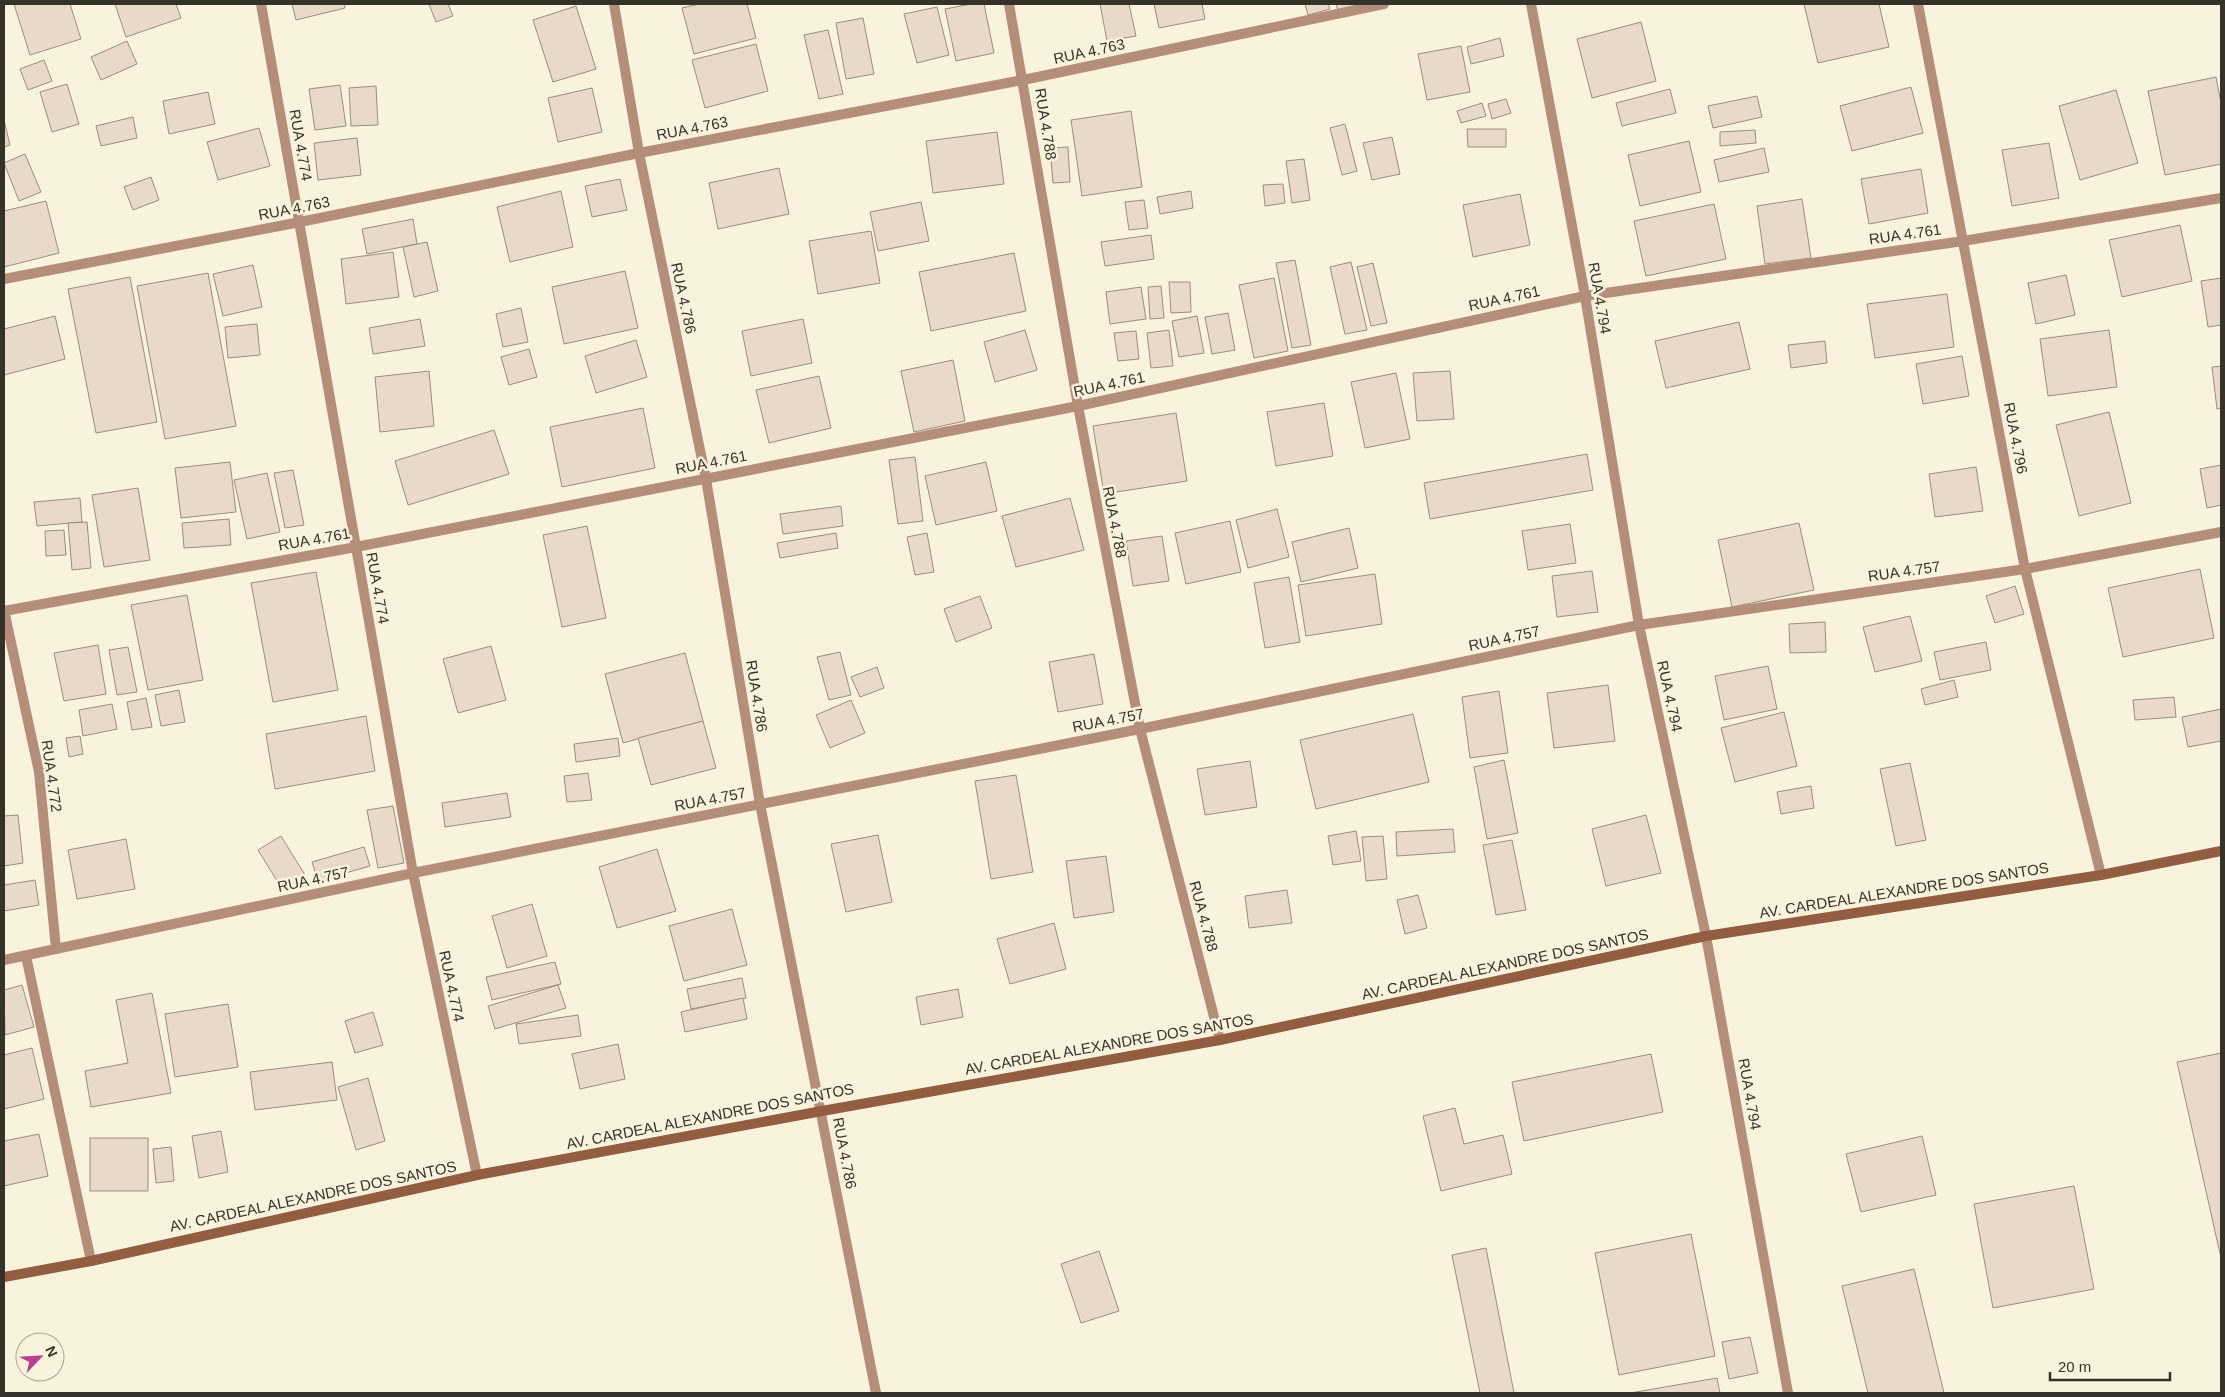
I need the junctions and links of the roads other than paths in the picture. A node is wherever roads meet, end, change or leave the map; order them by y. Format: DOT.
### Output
graph roads {
  1 [pos="261,4"];
  2 [pos="614,4"];
  3 [pos="1009,4"];
  4 [pos="1384,4"];
  5 [pos="1531,4"];
  6 [pos="1918,4"];
  7 [pos="1023,80"];
  8 [pos="639,153"];
  9 [pos="2221,198"];
  10 [pos="300,222"];
  11 [pos="1963,241"];
  12 [pos="4,279"];
  13 [pos="1585,296"];
  14 [pos="1078,406"];
  15 [pos="706,478"];
  16 [pos="2221,532"];
  17 [pos="356,547"];
  18 [pos="2025,569"];
  19 [pos="4,611"];
  20 [pos="1639,625"];
  21 [pos="1140,729"];
  22 [pos="760,804"];
  23 [pos="2221,851"];
  24 [pos="413,873"];
  25 [pos="2100,875"];
  26 [pos="1706,936"];
  27 [pos="56,949"];
  28 [pos="26,956"];
  29 [pos="4,960"];
  30 [pos="1220,1040"];
  31 [pos="822,1111"];
  32 [pos="477,1175"];
  33 [pos="91,1260"];
  34 [pos="4,1277"];
  35 [pos="876,1393"];
  36 [pos="1788,1393"];
  1 -- 10 [label="street, RUA 4.774"];
  2 -- 8 [label="street, RUA 4.786"];
  3 -- 7 [label="street, RUA 4.788"];
  4 -- 7 [label="street, RUA 4.763"];
  5 -- 13 [label="street, RUA 4.794"];
  6 -- 11 [label="street, RUA 4.796"];
  7 -- 8 [label="street, RUA 4.763"];
  7 -- 14 [label="street, RUA 4.788"];
  8 -- 10 [label="street, RUA 4.763"];
  8 -- 15 [label="street, RUA 4.786"];
  9 -- 11 [label="street, RUA 4.761"];
  10 -- 12 [label="street, RUA 4.763"];
  10 -- 17 [label="street, RUA 4.774"];
  11 -- 13 [label="street, RUA 4.761"];
  11 -- 18 [label="street, RUA 4.796"];
  13 -- 14 [label="street, RUA 4.761"];
  13 -- 20 [label="street, RUA 4.794"];
  14 -- 15 [label="street, RUA 4.761"];
  14 -- 21 [label="street, RUA 4.788"];
  15 -- 17 [label="street, RUA 4.761"];
  15 -- 22 [label="street, RUA 4.786"];
  16 -- 18 [label="street, RUA 4.757"];
  17 -- 19 [label="street, RUA 4.761"];
  17 -- 24 [label="street, RUA 4.774"];
  18 -- 20 [label="street, RUA 4.757"];
  18 -- 25 [label="street, RUA 4.796"];
  19 -- 27 [label="street, RUA 4.772"];
  20 -- 21 [label="street, RUA 4.757"];
  20 -- 26 [label="street, RUA 4.794"];
  21 -- 22 [label="street, RUA 4.757"];
  21 -- 30 [label="street, RUA 4.788"];
  22 -- 24 [label="street, RUA 4.757"];
  22 -- 31 [label="street, RUA 4.786"];
  23 -- 25 [label="main road, AV. CARDEAL ALEXANDRE DOS SANTOS"];
  24 -- 27 [label="street, RUA 4.757"];
  24 -- 32 [label="street, RUA 4.774"];
  25 -- 26 [label="main road, AV. CARDEAL ALEXANDRE DOS SANTOS"];
  26 -- 30 [label="main road, AV. CARDEAL ALEXANDRE DOS SANTOS"];
  26 -- 36 [label="street, RUA 4.794"];
  27 -- 28 [label="street, RUA 4.757"];
  28 -- 29 [label="street, RUA 4.757"];
  28 -- 33 [label="street"];
  30 -- 31 [label="main road, AV. CARDEAL ALEXANDRE DOS SANTOS"];
  31 -- 32 [label="main road, AV. CARDEAL ALEXANDRE DOS SANTOS"];
  31 -- 35 [label="street, RUA 4.786"];
  32 -- 33 [label="main road, AV. CARDEAL ALEXANDRE DOS SANTOS"];
  33 -- 34 [label="main road, AV. CARDEAL ALEXANDRE DOS SANTOS"];
}
